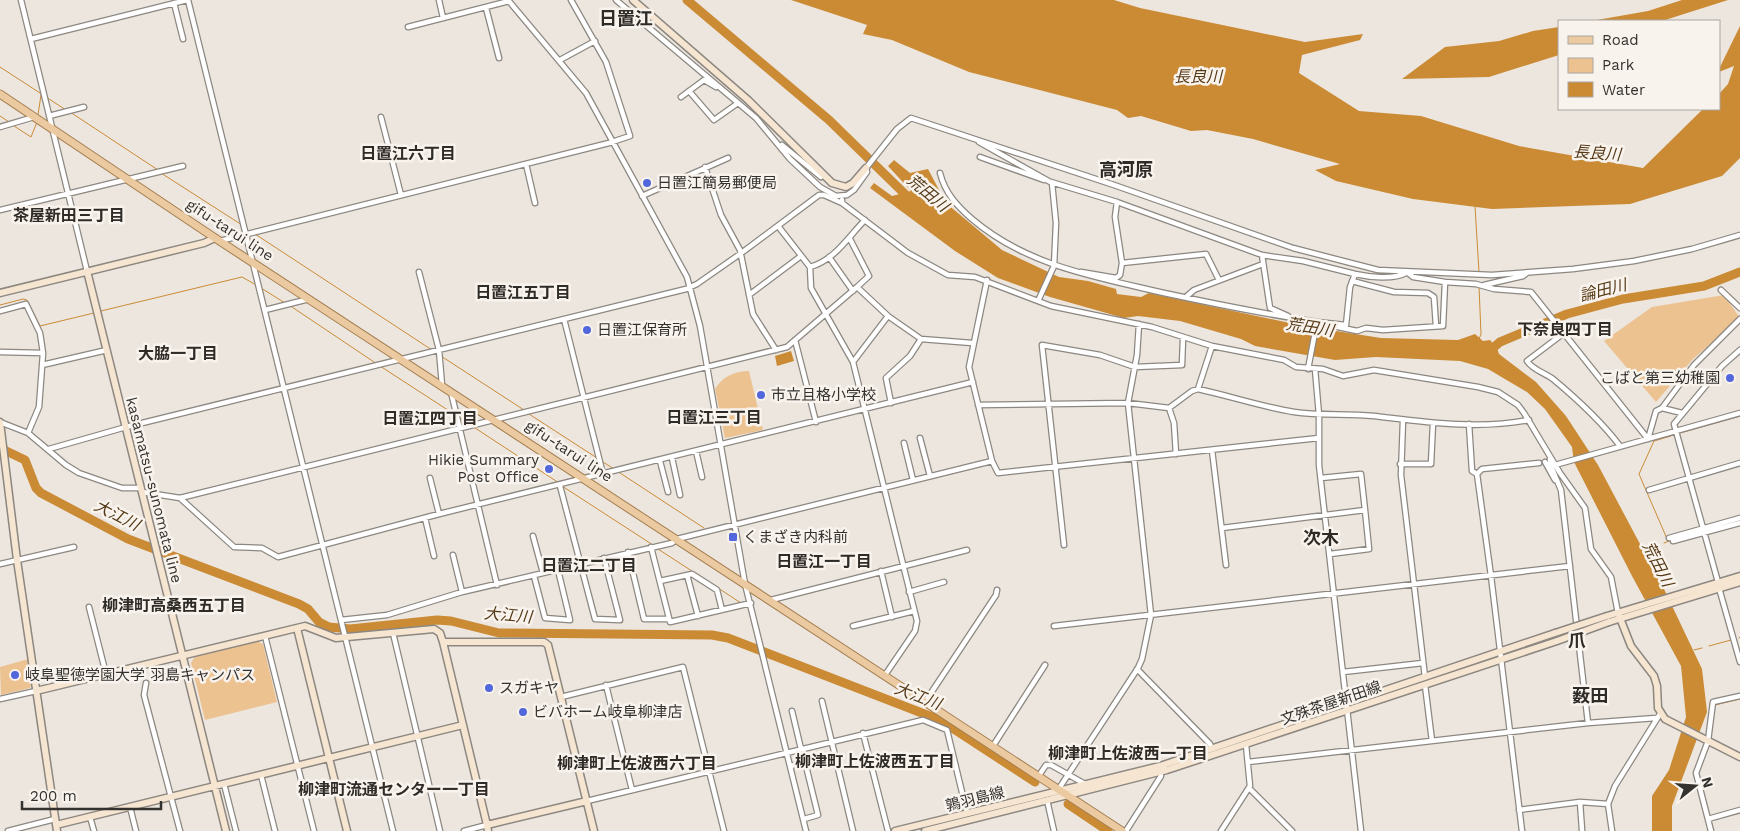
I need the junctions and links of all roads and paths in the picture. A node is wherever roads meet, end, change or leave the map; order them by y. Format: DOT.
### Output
graph roads {
  1 [pos="21,0"];
  2 [pos="187,0"];
  3 [pos="439,0"];
  4 [pos="508,0"];
  5 [pos="571,0"];
  6 [pos="616,0"];
  7 [pos="633,0"];
  8 [pos="174,3"];
  9 [pos="486,8"];
  10 [pos="443,18"];
  11 [pos="408,27"];
  12 [pos="30,39"];
  13 [pos="183,39"];
  14 [pos="594,41"];
  15 [pos="499,58"];
  16 [pos="560,60"];
  17 [pos="720,88"];
  18 [pos="689,91"];
  19 [pos="0,94"];
  20 [pos="681,97"];
  21 [pos="738,103"];
  22 [pos="84,108"];
  23 [pos="49,116"];
  24 [pos="34,117"];
  25 [pos="382,117"];
  26 [pos="0,128"];
  27 [pos="53,129"];
  28 [pos="975,138"];
  29 [pos="612,142"];
  30 [pos="776,142"];
  31 [pos="980,157"];
  32 [pos="728,158"];
  33 [pos="526,164"];
  34 [pos="182,166"];
  35 [pos="705,167"];
  36 [pos="866,168"];
  37 [pos="940,173"];
  38 [pos="823,175"];
  39 [pos="129,179"];
  40 [pos="1052,183"];
  41 [pos="69,193"];
  42 [pos="401,196"];
  43 [pos="642,196"];
  44 [pos="842,197"];
  45 [pos="535,202"];
  46 [pos="1116,202"];
  47 [pos="842,204"];
  48 [pos="0,210"];
  49 [pos="865,220"];
  50 [pos="778,226"];
  51 [pos="246,234"];
  52 [pos="1740,235"];
  53 [pos="850,239"];
  54 [pos="218,240"];
  55 [pos="740,254"];
  56 [pos="1262,255"];
  57 [pos="802,256"];
  58 [pos="829,257"];
  59 [pos="253,262"];
  60 [pos="1122,263"];
  61 [pos="1263,264"];
  62 [pos="810,267"];
  63 [pos="1053,267"];
  64 [pos="88,271"];
  65 [pos="420,272"];
  66 [pos="1407,272"];
  67 [pos="1076,273"];
  68 [pos="1528,273"];
  69 [pos="1355,274"];
  70 [pos="987,280"];
  71 [pos="1219,280"];
  72 [pos="1352,281"];
  73 [pos="1445,282"];
  74 [pos="1484,285"];
  75 [pos="691,287"];
  76 [pos="855,289"];
  77 [pos="1721,290"];
  78 [pos="0,293"];
  79 [pos="748,295"];
  80 [pos="1186,297"];
  81 [pos="311,299"];
  82 [pos="1039,299"];
  83 [pos="1740,308"];
  84 [pos="0,310"];
  85 [pos="265,310"];
  86 [pos="826,315"];
  87 [pos="888,316"];
  88 [pos="1289,318"];
  89 [pos="1740,319"];
  90 [pos="564,320"];
  91 [pos="1139,324"];
  92 [pos="1317,324"];
  93 [pos="1327,325"];
  94 [pos="1436,326"];
  95 [pos="1562,331"];
  96 [pos="1184,338"];
  97 [pos="920,339"];
  98 [pos="795,340"];
  99 [pos="972,343"];
  100 [pos="1212,346"];
  101 [pos="107,350"];
  102 [pos="439,350"];
  103 [pos="776,350"];
  104 [pos="1740,350"];
  105 [pos="0,352"];
  106 [pos="43,353"];
  107 [pos="404,360"];
  108 [pos="853,362"];
  109 [pos="42,365"];
  110 [pos="707,366"];
  111 [pos="1135,367"];
  112 [pos="1308,368"];
  113 [pos="1315,369"];
  114 [pos="973,382"];
  115 [pos="442,385"];
  116 [pos="284,389"];
  117 [pos="1198,389"];
  118 [pos="451,390"];
  119 [pos="583,397"];
  120 [pos="891,403"];
  121 [pos="1128,403"];
  122 [pos="1049,404"];
  123 [pos="978,405"];
  124 [pos="1169,408"];
  125 [pos="1662,408"];
  126 [pos="865,410"];
  127 [pos="1682,413"];
  128 [pos="1740,413"];
  129 [pos="1319,415"];
  130 [pos="494,418"];
  131 [pos="1403,420"];
  132 [pos="1529,420"];
  133 [pos="0,422"];
  134 [pos="816,422"];
  135 [pos="1432,423"];
  136 [pos="1469,424"];
  137 [pos="126,428"];
  138 [pos="459,428"];
  139 [pos="1675,432"];
  140 [pos="28,433"];
  141 [pos="920,438"];
  142 [pos="1319,438"];
  143 [pos="1648,439"];
  144 [pos="904,443"];
  145 [pos="721,445"];
  146 [pos="1618,447"];
  147 [pos="49,449"];
  148 [pos="1212,450"];
  149 [pos="696,451"];
  150 [pos="1176,454"];
  151 [pos="1550,457"];
  152 [pos="672,458"];
  153 [pos="1134,459"];
  154 [pos="660,460"];
  155 [pos="992,461"];
  156 [pos="1545,462"];
  157 [pos="1740,463"];
  158 [pos="1400,464"];
  159 [pos="1539,464"];
  160 [pos="1557,464"];
  161 [pos="303,466"];
  162 [pos="1055,468"];
  163 [pos="603,474"];
  164 [pos="1477,474"];
  165 [pos="930,476"];
  166 [pos="702,477"];
  167 [pos="430,478"];
  168 [pos="584,478"];
  169 [pos="1321,478"];
  170 [pos="1688,478"];
  171 [pos="913,480"];
  172 [pos="560,486"];
  173 [pos="884,488"];
  174 [pos="141,490"];
  175 [pos="1561,490"];
  176 [pos="1649,490"];
  177 [pos="668,492"];
  178 [pos="680,495"];
  179 [pos="180,498"];
  180 [pos="478,505"];
  181 [pos="1364,510"];
  182 [pos="439,514"];
  183 [pos="1325,515"];
  184 [pos="425,518"];
  185 [pos="1740,518"];
  186 [pos="1740,523"];
  187 [pos="736,525"];
  188 [pos="1222,528"];
  189 [pos="1703,531"];
  190 [pos="533,536"];
  191 [pos="677,539"];
  192 [pos="1671,540"];
  193 [pos="323,544"];
  194 [pos="1064,545"];
  195 [pos="74,547"];
  196 [pos="651,547"];
  197 [pos="968,550"];
  198 [pos="628,552"];
  199 [pos="1330,554"];
  200 [pos="453,555"];
  201 [pos="434,556"];
  202 [pos="604,558"];
  203 [pos="17,560"];
  204 [pos="0,564"];
  205 [pos="581,564"];
  206 [pos="1226,565"];
  207 [pos="902,566"];
  208 [pos="1570,566"];
  209 [pos="558,570"];
  210 [pos="881,571"];
  211 [pos="543,574"];
  212 [pos="687,575"];
  213 [pos="534,576"];
  214 [pos="1492,576"];
  215 [pos="1740,576"];
  216 [pos="660,582"];
  217 [pos="944,582"];
  218 [pos="1740,582"];
  219 [pos="745,584"];
  220 [pos="1414,584"];
  221 [pos="497,585"];
  222 [pos="1719,585"];
  223 [pos="462,592"];
  224 [pos="909,592"];
  225 [pos="997,592"];
  226 [pos="1334,594"];
  227 [pos="771,600"];
  228 [pos="751,603"];
  229 [pos="89,607"];
  230 [pos="722,610"];
  231 [pos="914,612"];
  232 [pos="1152,615"];
  233 [pos="698,616"];
  234 [pos="1619,616"];
  235 [pos="892,617"];
  236 [pos="669,618"];
  237 [pos="1608,619"];
  238 [pos="342,621"];
  239 [pos="853,626"];
  240 [pos="1054,626"];
  241 [pos="297,628"];
  242 [pos="393,633"];
  243 [pos="1740,635"];
  244 [pos="265,636"];
  245 [pos="345,636"];
  246 [pos="1734,639"];
  247 [pos="1740,640"];
  248 [pos="442,642"];
  249 [pos="182,655"];
  250 [pos="1501,656"];
  251 [pos="1740,662"];
  252 [pos="1423,663"];
  253 [pos="1045,665"];
  254 [pos="1138,667"];
  255 [pos="1343,672"];
  256 [pos="106,674"];
  257 [pos="885,675"];
  258 [pos="1425,677"];
  259 [pos="146,683"];
  260 [pos="1425,684"];
  261 [pos="606,685"];
  262 [pos="36,691"];
  263 [pos="1740,696"];
  264 [pos="561,697"];
  265 [pos="0,699"];
  266 [pos="822,701"];
  267 [pos="925,702"];
  268 [pos="1347,707"];
  269 [pos="792,711"];
  270 [pos="1658,716"];
  271 [pos="946,723"];
  272 [pos="1588,723"];
  273 [pos="463,725"];
  274 [pos="1510,732"];
  275 [pos="863,733"];
  276 [pos="417,737"];
  277 [pos="1432,740"];
  278 [pos="1707,740"];
  279 [pos="832,742"];
  280 [pos="1246,745"];
  281 [pos="993,746"];
  282 [pos="373,747"];
  283 [pos="801,749"];
  284 [pos="1212,749"];
  285 [pos="1352,749"];
  286 [pos="787,752"];
  287 [pos="1740,757"];
  288 [pos="329,758"];
  289 [pos="1248,762"];
  290 [pos="298,766"];
  291 [pos="790,766"];
  292 [pos="709,772"];
  293 [pos="1160,772"];
  294 [pos="1068,774"];
  295 [pos="261,775"];
  296 [pos="1038,777"];
  297 [pos="224,784"];
  298 [pos="1086,785"];
  299 [pos="1250,785"];
  300 [pos="215,786"];
  301 [pos="632,790"];
  302 [pos="1062,792"];
  303 [pos="171,797"];
  304 [pos="1047,800"];
  305 [pos="587,801"];
  306 [pos="1580,802"];
  307 [pos="1608,804"];
  308 [pos="130,807"];
  309 [pos="1519,810"];
  310 [pos="1740,810"];
  311 [pos="967,814"];
  312 [pos="90,817"];
  313 [pos="804,819"];
  314 [pos="1708,819"];
  315 [pos="56,825"];
  316 [pos="488,828"];
  317 [pos="928,829"];
  318 [pos="1582,830"];
  319 [pos="8,831"];
  320 [pos="94,831"];
  321 [pos="136,831"];
  322 [pos="180,831"];
  323 [pos="226,831"];
  324 [pos="236,831"];
  325 [pos="275,831"];
  326 [pos="314,831"];
  327 [pos="347,831"];
  328 [pos="393,831"];
  329 [pos="440,831"];
  330 [pos="464,831"];
  331 [pos="594,831"];
  332 [pos="724,831"];
  333 [pos="806,831"];
  334 [pos="853,831"];
  335 [pos="888,831"];
  336 [pos="895,831"];
  337 [pos="1054,831"];
  338 [pos="1124,831"];
  339 [pos="1221,831"];
  340 [pos="1292,831"];
  341 [pos="1361,831"];
  342 [pos="1522,831"];
  343 [pos="1612,831"];
  344 [pos="1711,831"];
  1 -- 12 [label="street"];
  2 -- 8 [label="street"];
  2 -- 51 [label="street"];
  3 -- 10 [label="street"];
  4 -- 9 [label="street"];
  4 -- 16 [label="street"];
  5 -- 14 [label="street"];
  6 -- 17 [label="street"];
  7 -- 38 [label="street"];
  8 -- 12 [label="street"];
  8 -- 13 [label="street"];
  9 -- 10 [label="street"];
  9 -- 15 [label="street"];
  10 -- 11 [label="street"];
  12 -- 23 [label="street"];
  14 -- 16 [label="street"];
  14 -- 29 [label="street"];
  16 -- 29 [label="street"];
  17 -- 18 [label="street"];
  17 -- 21 [label="street"];
  18 -- 20 [label="street"];
  18 -- 21 [label="street"];
  19 -- 24 [label="main road, gifu-tarui line"];
  21 -- 30 [label="street"];
  22 -- 23 [label="street"];
  23 -- 27 [label="street"];
  24 -- 26 [label="street"];
  24 -- 27 [label="main road, gifu-tarui line"];
  25 -- 42 [label="street"];
  27 -- 39 [label="main road, gifu-tarui line"];
  27 -- 41 [label="street"];
  28 -- 36 [label="street"];
  28 -- 40 [label="street"];
  28 -- 66 [label="street"];
  29 -- 33 [label="street"];
  29 -- 43 [label="street"];
  30 -- 38 [label="street"];
  30 -- 44 [label="street"];
  31 -- 40 [label="street"];
  32 -- 35 [label="street"];
  33 -- 42 [label="street"];
  33 -- 45 [label="street"];
  34 -- 39 [label="street"];
  35 -- 43 [label="street"];
  35 -- 55 [label="street"];
  36 -- 38 [label="street"];
  36 -- 44 [label="street"];
  37 -- 63 [label="street"];
  39 -- 41 [label="street"];
  39 -- 54 [label="main road, gifu-tarui line"];
  40 -- 46 [label="street"];
  40 -- 63 [label="street"];
  41 -- 48 [label="street"];
  41 -- 64 [label="street"];
  42 -- 51 [label="street"];
  43 -- 75 [label="street"];
  44 -- 47 [label="street"];
  46 -- 56 [label="street"];
  46 -- 60 [label="street"];
  47 -- 49 [label="street"];
  47 -- 50 [label="street"];
  49 -- 53 [label="street"];
  49 -- 70 [label="street"];
  50 -- 55 [label="street"];
  50 -- 57 [label="street"];
  51 -- 54 [label="street"];
  51 -- 59 [label="street"];
  52 -- 68 [label="street"];
  53 -- 58 [label="street"];
  53 -- 76 [label="street"];
  54 -- 59 [label="main road, gifu-tarui line"];
  54 -- 64 [label="street"];
  55 -- 75 [label="street"];
  55 -- 79 [label="street"];
  56 -- 61 [label="street"];
  56 -- 69 [label="street"];
  57 -- 62 [label="street"];
  57 -- 79 [label="street"];
  58 -- 62 [label="street"];
  58 -- 76 [label="street"];
  59 -- 81 [label="main road, gifu-tarui line"];
  59 -- 85 [label="street"];
  60 -- 67 [label="street"];
  60 -- 71 [label="street"];
  61 -- 71 [label="street"];
  61 -- 88 [label="street"];
  62 -- 86 [label="street"];
  63 -- 67 [label="street"];
  63 -- 82 [label="street"];
  64 -- 78 [label="street"];
  64 -- 101 [label="street, kasamatsu-sunomata line"];
  65 -- 102 [label="street"];
  66 -- 68 [label="street"];
  66 -- 69 [label="street"];
  66 -- 73 [label="street"];
  67 -- 80 [label="street"];
  68 -- 74 [label="street"];
  69 -- 72 [label="street"];
  70 -- 82 [label="street"];
  70 -- 99 [label="street"];
  71 -- 80 [label="street"];
  72 -- 93 [label="street"];
  72 -- 94 [label="street"];
  73 -- 74 [label="street"];
  73 -- 94 [label="street"];
  74 -- 95 [label="street"];
  75 -- 90 [label="street"];
  75 -- 110 [label="street"];
  76 -- 86 [label="street"];
  76 -- 87 [label="street"];
  77 -- 83 [label="street"];
  79 -- 103 [label="street"];
  80 -- 88 [label="street"];
  81 -- 85 [label="street"];
  81 -- 107 [label="main road, gifu-tarui line"];
  82 -- 91 [label="street"];
  84 -- 106 [label="street"];
  85 -- 116 [label="street"];
  86 -- 98 [label="street"];
  86 -- 108 [label="street"];
  87 -- 97 [label="street"];
  87 -- 108 [label="street"];
  88 -- 92 [label="street"];
  89 -- 125 [label="street"];
  90 -- 102 [label="street"];
  90 -- 119 [label="street"];
  91 -- 96 [label="street"];
  91 -- 111 [label="street"];
  92 -- 93 [label="street"];
  92 -- 112 [label="street"];
  93 -- 94 [label="street"];
  95 -- 143 [label="street"];
  95 -- 146 [label="street"];
  96 -- 100 [label="street"];
  96 -- 111 [label="street"];
  97 -- 99 [label="street"];
  97 -- 120 [label="street"];
  98 -- 103 [label="street"];
  98 -- 134 [label="street"];
  99 -- 114 [label="street"];
  100 -- 112 [label="street"];
  100 -- 117 [label="street"];
  101 -- 109 [label="street"];
  101 -- 137 [label="street, kasamatsu-sunomata line"];
  102 -- 107 [label="street"];
  102 -- 115 [label="street"];
  103 -- 110 [label="street"];
  104 -- 127 [label="street"];
  105 -- 106 [label="street"];
  106 -- 109 [label="street"];
  107 -- 115 [label="main road, gifu-tarui line"];
  107 -- 116 [label="street"];
  108 -- 126 [label="street"];
  109 -- 140 [label="street"];
  110 -- 119 [label="street"];
  110 -- 145 [label="street"];
  111 -- 121 [label="street"];
  111 -- 122 [label="street"];
  112 -- 113 [label="street"];
  113 -- 129 [label="street"];
  113 -- 132 [label="street"];
  114 -- 120 [label="street"];
  114 -- 123 [label="street"];
  115 -- 118 [label="main road, gifu-tarui line"];
  116 -- 137 [label="street"];
  116 -- 161 [label="street"];
  117 -- 124 [label="street"];
  117 -- 129 [label="street"];
  118 -- 130 [label="main road, gifu-tarui line"];
  118 -- 138 [label="street"];
  119 -- 130 [label="street"];
  119 -- 163 [label="street"];
  120 -- 126 [label="street"];
  121 -- 122 [label="street"];
  121 -- 124 [label="street"];
  121 -- 153 [label="street"];
  122 -- 123 [label="street"];
  122 -- 162 [label="street"];
  123 -- 155 [label="street"];
  124 -- 150 [label="street"];
  125 -- 127 [label="street"];
  125 -- 143 [label="street"];
  126 -- 134 [label="street"];
  126 -- 173 [label="street"];
  127 -- 139 [label="street"];
  128 -- 139 [label="street"];
  129 -- 131 [label="street"];
  129 -- 142 [label="street"];
  130 -- 138 [label="street"];
  130 -- 168 [label="main road, gifu-tarui line"];
  131 -- 135 [label="street"];
  131 -- 158 [label="street"];
  132 -- 136 [label="street"];
  132 -- 151 [label="street"];
  133 -- 140 [label="street"];
  133 -- 203 [label="street"];
  134 -- 145 [label="street"];
  135 -- 136 [label="street"];
  135 -- 158 [label="street"];
  136 -- 164 [label="street"];
  137 -- 147 [label="street"];
  137 -- 174 [label="street, kasamatsu-sunomata line"];
  138 -- 161 [label="street"];
  138 -- 180 [label="street"];
  139 -- 143 [label="street"];
  139 -- 170 [label="street"];
  140 -- 147 [label="street"];
  141 -- 165 [label="street"];
  142 -- 148 [label="street"];
  142 -- 169 [label="street"];
  143 -- 146 [label="street"];
  144 -- 171 [label="street"];
  145 -- 149 [label="street"];
  145 -- 187 [label="street"];
  146 -- 160 [label="street"];
  147 -- 174 [label="street"];
  148 -- 150 [label="street"];
  148 -- 188 [label="street"];
  149 -- 152 [label="street"];
  149 -- 166 [label="street"];
  150 -- 153 [label="street"];
  151 -- 160 [label="street"];
  151 -- 175 [label="street"];
  152 -- 154 [label="street"];
  152 -- 178 [label="street"];
  153 -- 162 [label="street"];
  153 -- 232 [label="street"];
  154 -- 163 [label="street"];
  154 -- 177 [label="street"];
  155 -- 162 [label="street"];
  155 -- 165 [label="street"];
  156 -- 175 [label="street"];
  157 -- 170 [label="street"];
  158 -- 220 [label="street"];
  159 -- 164 [label="street"];
  160 -- 234 [label="street"];
  161 -- 179 [label="street"];
  161 -- 193 [label="street"];
  162 -- 194 [label="street"];
  163 -- 168 [label="street"];
  164 -- 214 [label="street"];
  165 -- 171 [label="street"];
  167 -- 182 [label="street"];
  168 -- 172 [label="street"];
  168 -- 191 [label="main road, gifu-tarui line"];
  169 -- 181 [label="street"];
  169 -- 183 [label="street"];
  170 -- 176 [label="street"];
  170 -- 189 [label="street"];
  171 -- 173 [label="street"];
  172 -- 180 [label="street"];
  172 -- 205 [label="street"];
  173 -- 187 [label="street"];
  173 -- 207 [label="street"];
  174 -- 179 [label="street"];
  174 -- 249 [label="street, kasamatsu-sunomata line"];
  175 -- 208 [label="street"];
  179 -- 193 [label="street"];
  180 -- 182 [label="street"];
  180 -- 221 [label="street"];
  181 -- 183 [label="street"];
  181 -- 199 [label="street"];
  182 -- 184 [label="street"];
  183 -- 188 [label="street"];
  183 -- 199 [label="street"];
  184 -- 193 [label="street"];
  184 -- 201 [label="street"];
  185 -- 189 [label="street"];
  186 -- 189 [label="street"];
  187 -- 191 [label="street"];
  187 -- 219 [label="street"];
  188 -- 206 [label="street"];
  189 -- 192 [label="street"];
  189 -- 222 [label="street"];
  190 -- 211 [label="street"];
  191 -- 196 [label="street"];
  191 -- 219 [label="main road, gifu-tarui line"];
  193 -- 238 [label="street"];
  195 -- 203 [label="street"];
  196 -- 198 [label="street"];
  196 -- 216 [label="street"];
  197 -- 207 [label="street"];
  198 -- 202 [label="street"];
  198 -- 236 [label="street"];
  199 -- 226 [label="street"];
  200 -- 223 [label="street"];
  202 -- 205 [label="street"];
  202 -- 205 [label="street"];
  203 -- 204 [label="street"];
  203 -- 262 [label="street"];
  205 -- 209 [label="street"];
  207 -- 210 [label="street"];
  207 -- 224 [label="street"];
  208 -- 214 [label="street"];
  208 -- 272 [label="street"];
  209 -- 211 [label="street"];
  209 -- 213 [label="street"];
  210 -- 227 [label="street"];
  210 -- 235 [label="street"];
  211 -- 213 [label="street"];
  212 -- 216 [label="street"];
  212 -- 230 [label="street"];
  212 -- 233 [label="street"];
  213 -- 221 [label="street"];
  214 -- 220 [label="street"];
  214 -- 250 [label="street"];
  215 -- 222 [label="street, 文殊茶屋新田線"];
  216 -- 236 [label="street"];
  217 -- 224 [label="street"];
  218 -- 222 [label="street, 文殊茶屋新田線"];
  219 -- 227 [label="main road, gifu-tarui line"];
  219 -- 228 [label="street"];
  220 -- 226 [label="street"];
  220 -- 252 [label="street"];
  221 -- 223 [label="street"];
  222 -- 234 [label="street, 文殊茶屋新田線"];
  222 -- 246 [label="street"];
  223 -- 238 [label="street"];
  224 -- 231 [label="street"];
  225 -- 267 [label="street"];
  226 -- 232 [label="street"];
  226 -- 255 [label="street"];
  227 -- 257 [label="main road, gifu-tarui line"];
  228 -- 230 [label="street"];
  228 -- 286 [label="street"];
  229 -- 256 [label="street"];
  230 -- 233 [label="street"];
  231 -- 235 [label="street"];
  231 -- 257 [label="street"];
  232 -- 240 [label="street"];
  232 -- 254 [label="street"];
  233 -- 236 [label="street"];
  234 -- 237 [label="street, 文殊茶屋新田線"];
  234 -- 270 [label="street"];
  235 -- 239 [label="street"];
  237 -- 250 [label="street, 文殊茶屋新田線, bridge"];
  237 -- 250 [label="street, 文殊茶屋新田線, bridge"];
  238 -- 245 [label="street"];
  241 -- 244 [label="street"];
  241 -- 245 [label="street"];
  241 -- 288 [label="street"];
  242 -- 245 [label="street"];
  242 -- 248 [label="street"];
  242 -- 276 [label="street"];
  243 -- 246 [label="street"];
  244 -- 249 [label="street"];
  244 -- 290 [label="street"];
  245 -- 282 [label="street"];
  246 -- 247 [label="street"];
  246 -- 251 [label="street"];
  248 -- 264 [label="street"];
  248 -- 273 [label="street"];
  249 -- 256 [label="street"];
  249 -- 300 [label="street, kasamatsu-sunomata line"];
  250 -- 258 [label="street, 文殊茶屋新田線"];
  250 -- 260 [label="street, 文殊茶屋新田線"];
  250 -- 274 [label="street"];
  252 -- 255 [label="street"];
  252 -- 258 [label="street"];
  253 -- 281 [label="street"];
  254 -- 284 [label="street"];
  254 -- 294 [label="street"];
  255 -- 268 [label="street"];
  256 -- 262 [label="street"];
  257 -- 267 [label="main road, gifu-tarui line"];
  258 -- 268 [label="street, 文殊茶屋新田線"];
  259 -- 303 [label="street"];
  260 -- 268 [label="street, 文殊茶屋新田線"];
  260 -- 277 [label="street"];
  261 -- 264 [label="street"];
  261 -- 292 [label="street"];
  261 -- 301 [label="street"];
  262 -- 265 [label="street"];
  262 -- 315 [label="street"];
  263 -- 278 [label="street"];
  264 -- 305 [label="street"];
  266 -- 279 [label="street"];
  267 -- 271 [label="main road, gifu-tarui line"];
  268 -- 280 [label="street, 文殊茶屋新田線"];
  268 -- 284 [label="street, 文殊茶屋新田線"];
  268 -- 285 [label="street"];
  269 -- 283 [label="street"];
  270 -- 272 [label="street"];
  270 -- 278 [label="street"];
  270 -- 307 [label="street"];
  271 -- 275 [label="street"];
  271 -- 281 [label="main road, gifu-tarui line"];
  271 -- 311 [label="street"];
  272 -- 274 [label="street"];
  273 -- 276 [label="street"];
  273 -- 316 [label="street"];
  274 -- 277 [label="street"];
  274 -- 309 [label="street"];
  275 -- 279 [label="street"];
  275 -- 335 [label="street"];
  276 -- 282 [label="street"];
  276 -- 329 [label="street"];
  277 -- 285 [label="street"];
  278 -- 287 [label="street"];
  278 -- 314 [label="street"];
  279 -- 283 [label="street"];
  279 -- 334 [label="street"];
  280 -- 289 [label="street"];
  280 -- 293 [label="street, 文殊茶屋新田線"];
  281 -- 296 [label="main road, gifu-tarui line"];
  282 -- 288 [label="street"];
  282 -- 328 [label="street"];
  283 -- 286 [label="street"];
  284 -- 298 [label="street, 文殊茶屋新田線"];
  285 -- 289 [label="street"];
  285 -- 341 [label="street"];
  286 -- 291 [label="street"];
  286 -- 292 [label="street"];
  288 -- 290 [label="street"];
  288 -- 327 [label="street"];
  289 -- 299 [label="street"];
  290 -- 295 [label="street"];
  290 -- 326 [label="street"];
  291 -- 313 [label="street"];
  291 -- 313 [label="street"];
  292 -- 301 [label="street"];
  292 -- 332 [label="street"];
  293 -- 302 [label="street, 文殊茶屋新田線"];
  293 -- 338 [label="street"];
  294 -- 296 [label="street"];
  294 -- 298 [label="street"];
  294 -- 302 [label="street"];
  295 -- 297 [label="street"];
  295 -- 325 [label="street"];
  296 -- 302 [label="main road, gifu-tarui line"];
  297 -- 300 [label="street"];
  297 -- 324 [label="street"];
  298 -- 302 [label="street, 文殊茶屋新田線"];
  299 -- 339 [label="street"];
  299 -- 340 [label="street"];
  300 -- 303 [label="street"];
  300 -- 323 [label="street, kasamatsu-sunomata line"];
  301 -- 305 [label="street"];
  302 -- 304 [label="street, 文殊茶屋新田線"];
  302 -- 311 [label="street, 鶉羽島線"];
  302 -- 338 [label="main road, gifu-tarui line"];
  303 -- 308 [label="street"];
  303 -- 322 [label="street"];
  304 -- 317 [label="street, 文殊茶屋新田線"];
  304 -- 337 [label="street"];
  305 -- 316 [label="street"];
  305 -- 331 [label="street"];
  306 -- 307 [label="street"];
  306 -- 309 [label="street"];
  306 -- 318 [label="street"];
  307 -- 343 [label="street"];
  308 -- 312 [label="street"];
  308 -- 321 [label="street"];
  309 -- 342 [label="street"];
  310 -- 314 [label="street"];
  311 -- 317 [label="street, 鶉羽島線"];
  312 -- 315 [label="street"];
  312 -- 320 [label="street"];
  313 -- 333 [label="street"];
  314 -- 344 [label="street"];
  315 -- 319 [label="street"];
  316 -- 330 [label="street"];
  317 -- 336 [label="street, 鶉羽島線"];
}
